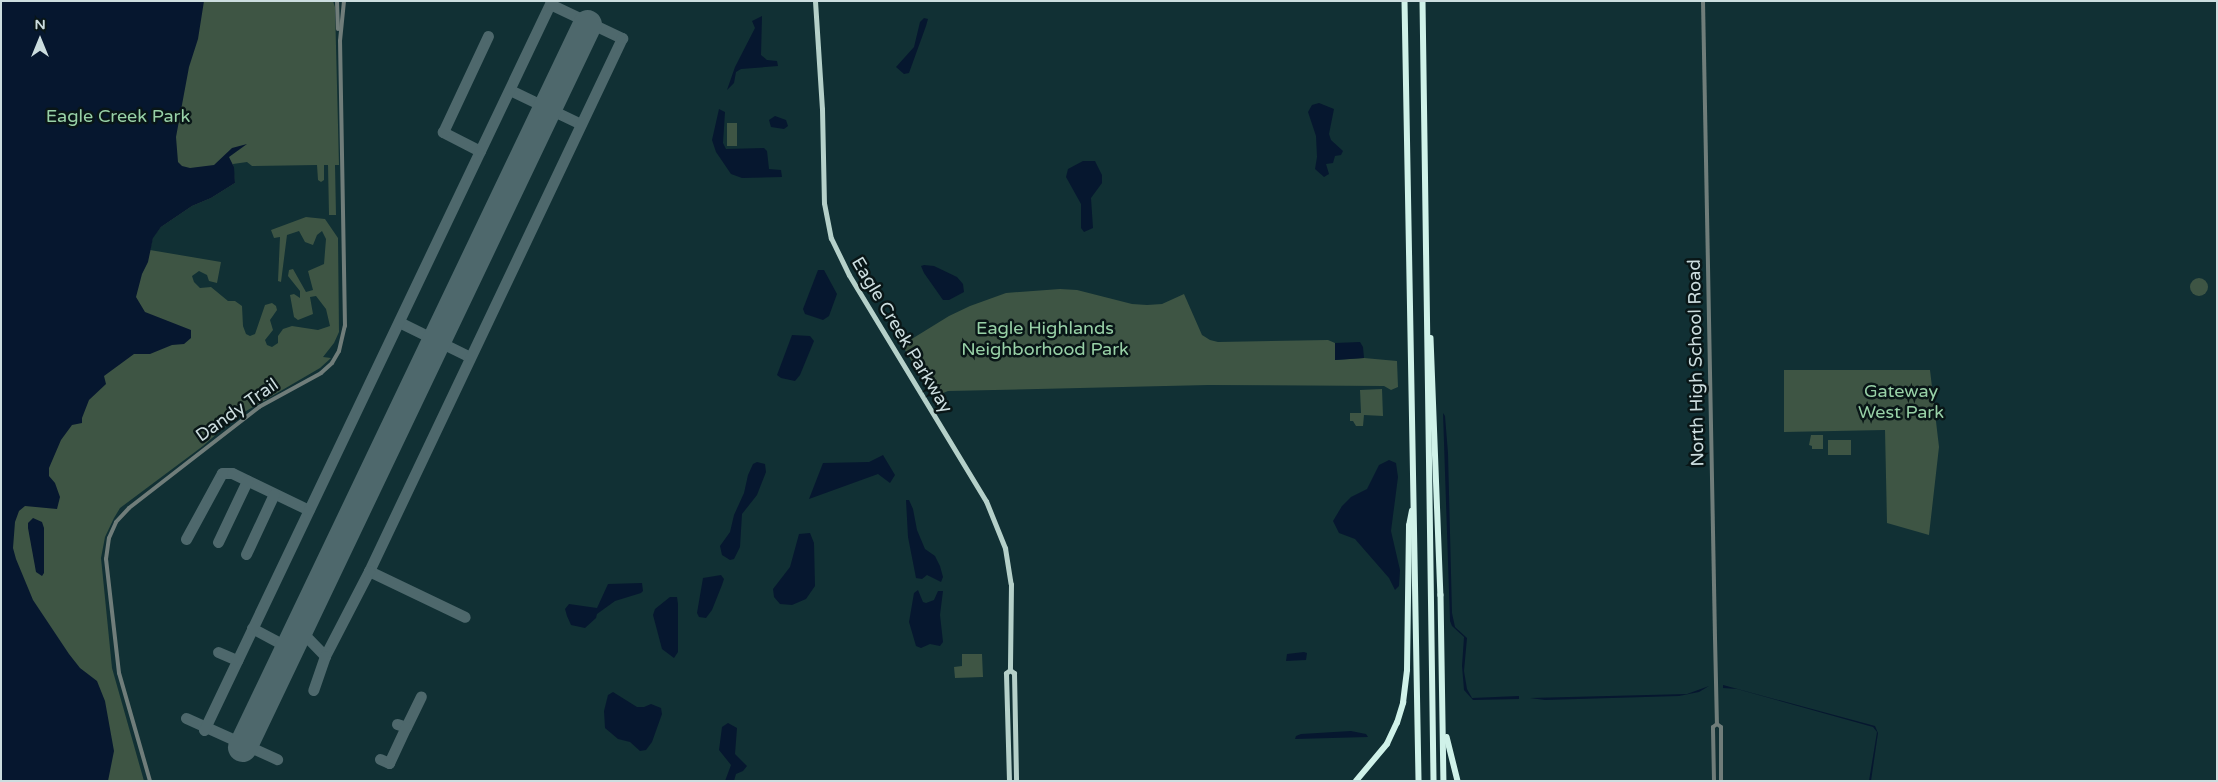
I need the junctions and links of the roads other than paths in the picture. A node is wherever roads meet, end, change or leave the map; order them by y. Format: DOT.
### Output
graph roads {
  1 [pos="337,1"];
  2 [pos="344,1"];
  3 [pos="815,1"];
  4 [pos="1405,1"];
  5 [pos="1423,1"];
  6 [pos="1703,1"];
  7 [pos="340,41"];
  8 [pos="1428,313"];
  9 [pos="1414,496"];
  10 [pos="1010,670"];
  11 [pos="1443,708"];
  12 [pos="1717,724"];
  13 [pos="150,781"];
  14 [pos="1008,781"];
  15 [pos="1016,781"];
  16 [pos="1356,781"];
  17 [pos="1418,781"];
  18 [pos="1434,781"];
  19 [pos="1444,781"];
  20 [pos="1458,781"];
  21 [pos="1714,781"];
  22 [pos="1722,781"];
  1 -- 7 [label="street"];
  2 -- 7 [label="street"];
  3 -- 10 [label="main road, Eagle Creek Parkway"];
  4 -- 9 [label="highway"];
  5 -- 8 [label="highway"];
  6 -- 12 [label="street, North High School Road"];
  7 -- 13 [label="street, Dandy Trail"];
  8 -- 11 [label="highway"];
  8 -- 18 [label="highway"];
  9 -- 16 [label="highway"];
  9 -- 17 [label="highway"];
  10 -- 14 [label="main road, Eagle Creek Parkway"];
  10 -- 15 [label="main road, Eagle Creek Parkway"];
  11 -- 19 [label="highway"];
  11 -- 20 [label="highway"];
  12 -- 21 [label="street, North High School Road"];
  12 -- 22 [label="street, North High School Road"];
}
